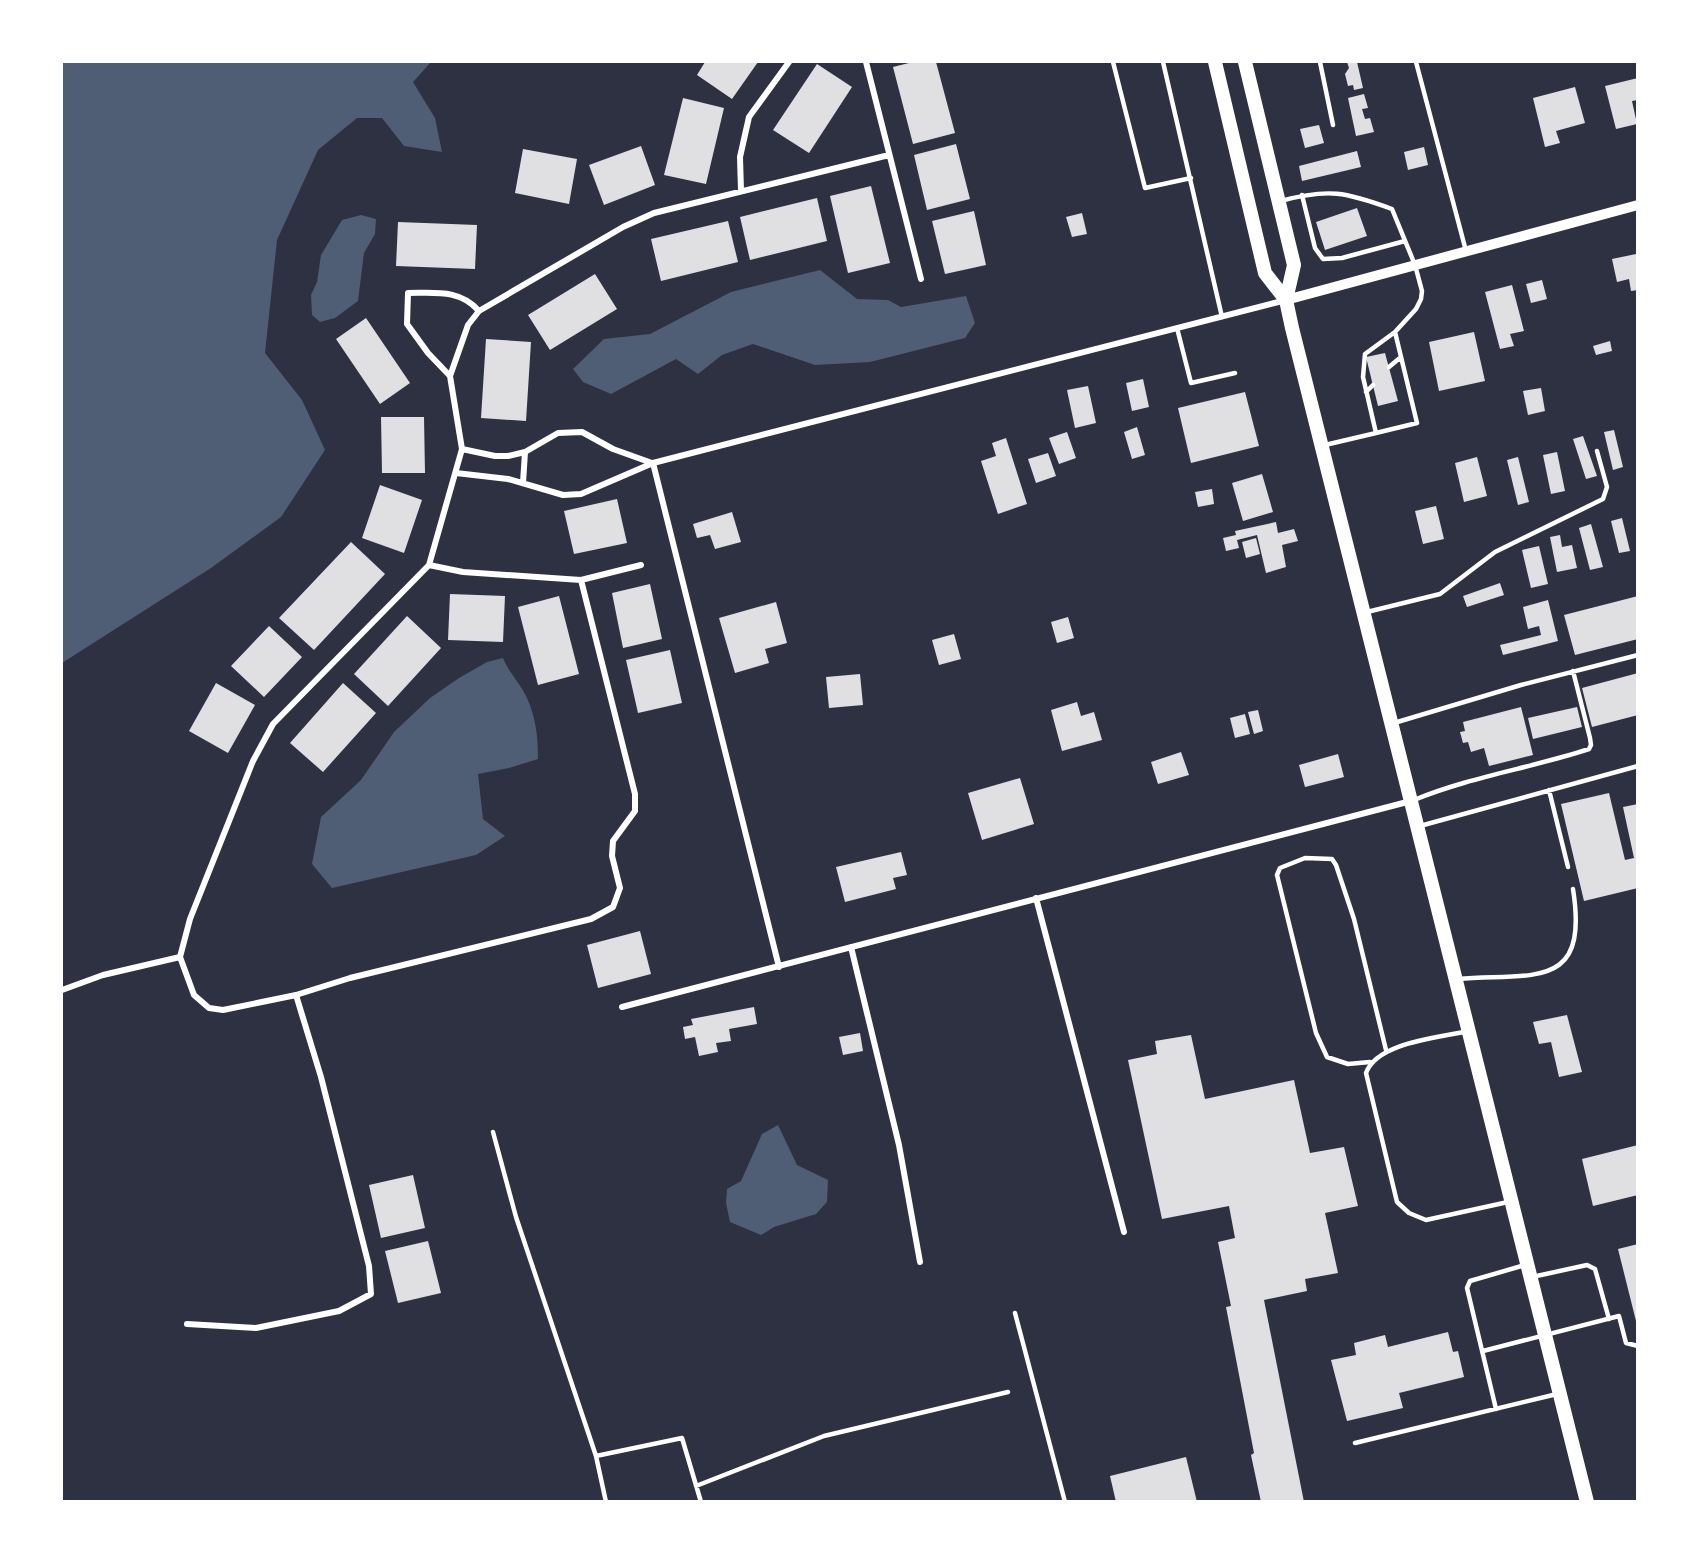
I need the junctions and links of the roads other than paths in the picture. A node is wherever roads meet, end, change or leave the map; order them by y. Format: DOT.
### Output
graph roads {
  1 [pos="789,62"];
  2 [pos="866,62"];
  3 [pos="1113,62"];
  4 [pos="1163,62"];
  5 [pos="1215,62"];
  6 [pos="1245,62"];
  7 [pos="1320,62"];
  8 [pos="1416,62"];
  9 [pos="1333,125"];
  10 [pos="889,155"];
  11 [pos="1191,178"];
  12 [pos="741,191"];
  13 [pos="1302,195"];
  14 [pos="1279,201"];
  15 [pos="1638,205"];
  16 [pos="1405,242"];
  17 [pos="1466,251"];
  18 [pos="1415,265"];
  19 [pos="921,279"];
  20 [pos="1286,300"];
  21 [pos="480,311"];
  22 [pos="1222,317"];
  23 [pos="1177,328"];
  24 [pos="1395,332"];
  25 [pos="1401,357"];
  26 [pos="1389,368"];
  27 [pos="1235,373"];
  28 [pos="450,376"];
  29 [pos="1373,385"];
  30 [pos="1366,392"];
  31 [pos="1376,433"];
  32 [pos="1323,446"];
  33 [pos="462,448"];
  34 [pos="1597,451"];
  35 [pos="525,452"];
  36 [pos="653,463"];
  37 [pos="456,473"];
  38 [pos="523,483"];
  39 [pos="429,565"];
  40 [pos="641,565"];
  41 [pos="581,580"];
  42 [pos="1364,613"];
  43 [pos="1638,656"];
  44 [pos="1573,671"];
  45 [pos="1392,724"];
  46 [pos="1638,766"];
  47 [pos="1549,790"];
  48 [pos="1411,801"];
  49 [pos="1417,826"];
  50 [pos="1568,867"];
  51 [pos="1573,889"];
  52 [pos="1036,897"];
  53 [pos="851,947"];
  54 [pos="180,957"];
  55 [pos="779,967"];
  56 [pos="1456,979"];
  57 [pos="62,990"];
  58 [pos="296,995"];
  59 [pos="622,1007"];
  60 [pos="1468,1031"];
  61 [pos="1386,1050"];
  62 [pos="1370,1062"];
  63 [pos="493,1132"];
  64 [pos="1511,1202"];
  65 [pos="1124,1232"];
  66 [pos="920,1262"];
  67 [pos="1528,1271"];
  68 [pos="1015,1313"];
  69 [pos="1609,1318"];
  70 [pos="188,1324"];
  71 [pos="1544,1334"];
  72 [pos="1638,1346"];
  73 [pos="1483,1351"];
  74 [pos="1008,1392"];
  75 [pos="1560,1393"];
  76 [pos="1496,1409"];
  77 [pos="1355,1443"];
  78 [pos="596,1456"];
  79 [pos="696,1486"];
  80 [pos="606,1502"];
  81 [pos="701,1502"];
  82 [pos="1065,1502"];
  83 [pos="1587,1502"];
  1 -- 12 [label="street"];
  2 -- 10 [label="street"];
  3 -- 11 [label="lane"];
  4 -- 11 [label="lane"];
  5 -- 20 [label="main road"];
  6 -- 14 [label="main road"];
  7 -- 9 [label="lane"];
  8 -- 17 [label="lane"];
  10 -- 12 [label="street"];
  10 -- 19 [label="street"];
  11 -- 22 [label="lane"];
  12 -- 21 [label="street"];
  13 -- 14 [label="lane"];
  13 -- 16 [label="lane"];
  13 -- 16 [label="lane"];
  14 -- 20 [label="main road"];
  15 -- 17 [label="street"];
  16 -- 18 [label="lane"];
  17 -- 18 [label="street"];
  18 -- 20 [label="street"];
  18 -- 24 [label="lane"];
  20 -- 22 [label="street"];
  20 -- 32 [label="main road"];
  21 -- 28 [label="street"];
  21 -- 28 [label="street"];
  22 -- 23 [label="street"];
  23 -- 27 [label="lane"];
  23 -- 36 [label="street"];
  24 -- 25 [label="lane"];
  24 -- 30 [label="lane"];
  25 -- 26 [label="lane"];
  25 -- 31 [label="lane"];
  28 -- 33 [label="street"];
  29 -- 30 [label="lane"];
  30 -- 31 [label="lane"];
  31 -- 32 [label="lane"];
  32 -- 42 [label="main road"];
  33 -- 35 [label="street"];
  33 -- 37 [label="street"];
  34 -- 42 [label="lane"];
  35 -- 36 [label="street"];
  35 -- 38 [label="street"];
  36 -- 38 [label="street"];
  36 -- 55 [label="street"];
  37 -- 38 [label="street"];
  37 -- 39 [label="street"];
  39 -- 41 [label="street"];
  39 -- 54 [label="street"];
  40 -- 41 [label="street"];
  41 -- 58 [label="street"];
  42 -- 45 [label="main road"];
  43 -- 44 [label="lane"];
  44 -- 45 [label="lane"];
  44 -- 48 [label="lane"];
  45 -- 48 [label="main road"];
  46 -- 47 [label="lane"];
  47 -- 49 [label="lane"];
  47 -- 50 [label="lane"];
  48 -- 49 [label="main road"];
  48 -- 52 [label="street"];
  49 -- 56 [label="main road"];
  51 -- 56 [label="lane"];
  52 -- 53 [label="street"];
  52 -- 65 [label="street"];
  53 -- 55 [label="street"];
  53 -- 66 [label="street"];
  54 -- 57 [label="street"];
  54 -- 58 [label="street"];
  55 -- 59 [label="street"];
  56 -- 60 [label="main road"];
  58 -- 70 [label="street"];
  60 -- 61 [label="lane"];
  60 -- 64 [label="main road"];
  61 -- 62 [label="lane"];
  61 -- 62 [label="lane"];
  62 -- 64 [label="lane"];
  63 -- 78 [label="lane"];
  64 -- 67 [label="main road"];
  67 -- 69 [label="lane"];
  67 -- 71 [label="main road"];
  67 -- 73 [label="lane"];
  68 -- 82 [label="lane"];
  69 -- 71 [label="lane"];
  69 -- 72 [label="lane"];
  71 -- 73 [label="lane"];
  71 -- 75 [label="main road"];
  73 -- 76 [label="lane"];
  74 -- 79 [label="lane"];
  75 -- 76 [label="lane"];
  75 -- 83 [label="main road"];
  76 -- 77 [label="lane"];
  78 -- 79 [label="lane"];
  78 -- 80 [label="lane"];
  79 -- 81 [label="lane"];
}
